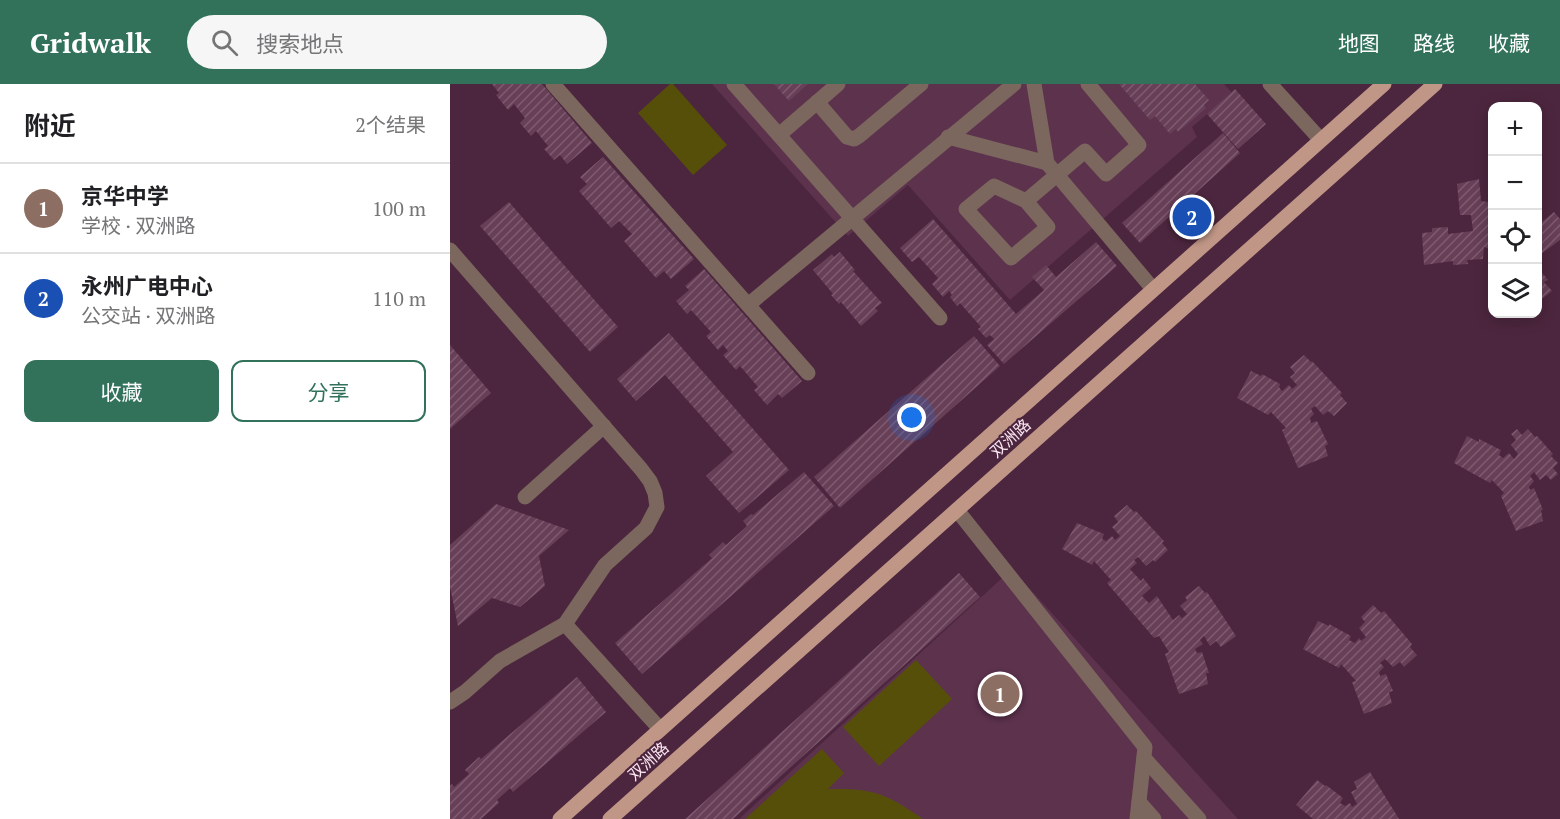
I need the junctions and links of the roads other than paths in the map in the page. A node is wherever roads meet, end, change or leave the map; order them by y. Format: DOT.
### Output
graph roads {
  1 [pos="553,84"];
  2 [pos="734,84"];
  3 [pos="838,84"];
  4 [pos="921,84"];
  5 [pos="1014,84"];
  6 [pos="1035,84"];
  7 [pos="1088,84"];
  8 [pos="1270,84"];
  9 [pos="1384,84"];
  10 [pos="1435,84"];
  11 [pos="817,102"];
  12 [pos="778,135"];
  13 [pos="948,137"];
  14 [pos="1320,140"];
  15 [pos="1052,169"];
  16 [pos="1026,201"];
  17 [pos="852,218"];
  18 [pos="450,250"];
  19 [pos="1153,289"];
  20 [pos="748,305"];
  21 [pos="940,318"];
  22 [pos="808,373"];
  23 [pos="604,426"];
  24 [pos="525,496"];
  25 [pos="957,510"];
  26 [pos="565,624"];
  27 [pos="450,702"];
  28 [pos="660,729"];
  29 [pos="1144,758"];
  30 [pos="1139,802"];
  31 [pos="560,819"];
  32 [pos="610,819"];
  33 [pos="1137,819"];
  34 [pos="1154,819"];
  35 [pos="1199,819"];
  1 -- 20 [label="lane"];
  2 -- 12 [label="lane"];
  3 -- 11 [label="lane"];
  4 -- 11 [label="lane"];
  5 -- 13 [label="lane"];
  6 -- 15 [label="lane"];
  7 -- 15 [label="lane"];
  8 -- 14 [label="lane"];
  9 -- 14 [label="main road, 双洲路"];
  10 -- 25 [label="main road, 双洲路"];
  11 -- 12 [label="lane"];
  12 -- 17 [label="lane"];
  13 -- 15 [label="lane"];
  13 -- 17 [label="lane"];
  14 -- 19 [label="main road, 双洲路"];
  15 -- 16 [label="lane"];
  15 -- 19 [label="lane"];
  16 -- 16 [label="lane"];
  17 -- 20 [label="lane"];
  17 -- 21 [label="lane"];
  18 -- 23 [label="lane"];
  19 -- 28 [label="main road, 双洲路"];
  20 -- 22 [label="lane"];
  23 -- 24 [label="lane"];
  23 -- 26 [label="lane"];
  25 -- 29 [label="lane"];
  25 -- 32 [label="main road, 双洲路"];
  26 -- 27 [label="lane"];
  26 -- 28 [label="lane"];
  28 -- 31 [label="main road, 双洲路"];
  29 -- 30 [label="lane"];
  29 -- 35 [label="lane"];
  30 -- 33 [label="lane"];
  30 -- 34 [label="lane"];
}
